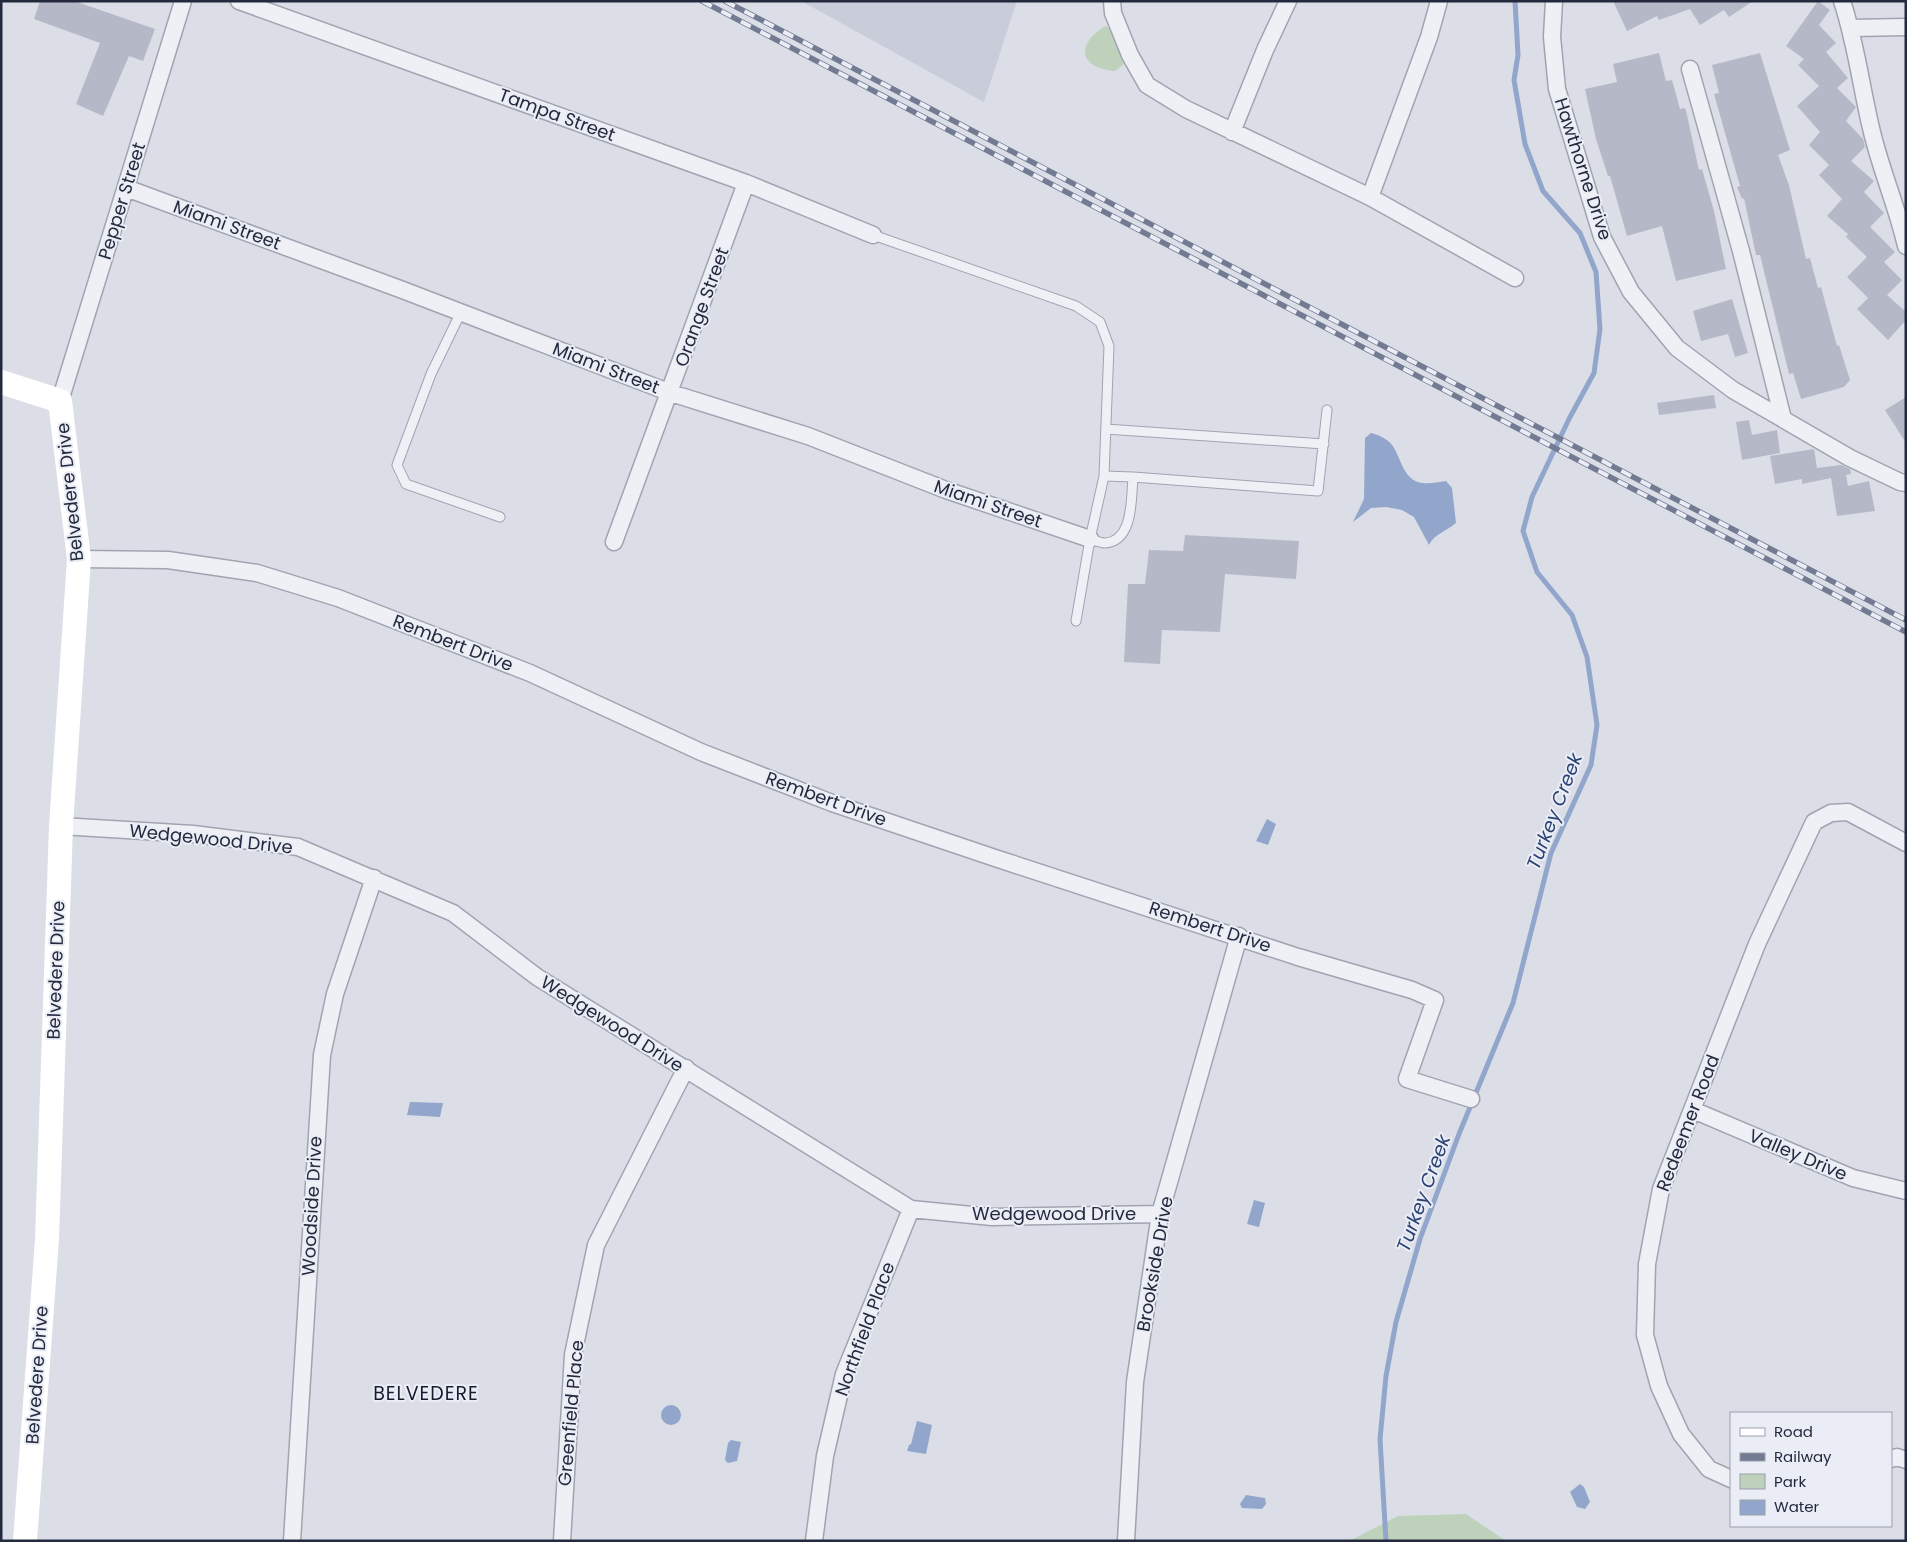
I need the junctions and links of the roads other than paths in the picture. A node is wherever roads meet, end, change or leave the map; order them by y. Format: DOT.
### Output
graph roads {
  1 [pos="183,1"];
  2 [pos="239,1"];
  3 [pos="1112,1"];
  4 [pos="1288,1"];
  5 [pos="1439,1"];
  6 [pos="1554,1"];
  7 [pos="1842,1"];
  8 [pos="1906,27"];
  9 [pos="1851,28"];
  10 [pos="1690,69"];
  11 [pos="1232,132"];
  12 [pos="746,184"];
  13 [pos="126,188"];
  14 [pos="1370,197"];
  15 [pos="1902,209"];
  16 [pos="873,235"];
  17 [pos="1906,246"];
  18 [pos="1515,278"];
  19 [pos="460,312"];
  20 [pos="1,382"];
  21 [pos="671,393"];
  22 [pos="60,401"];
  23 [pos="1327,410"];
  24 [pos="1783,419"];
  25 [pos="1106,429"];
  26 [pos="1324,444"];
  27 [pos="1104,476"];
  28 [pos="1133,477"];
  29 [pos="1906,483"];
  30 [pos="500,517"];
  31 [pos="1090,539"];
  32 [pos="614,542"];
  33 [pos="79,559"];
  34 [pos="1076,621"];
  35 [pos="61,826"];
  36 [pos="1906,843"];
  37 [pos="374,878"];
  38 [pos="1239,936"];
  39 [pos="686,1068"];
  40 [pos="1471,1100"];
  41 [pos="1693,1110"];
  42 [pos="1906,1191"];
  43 [pos="911,1209"];
  44 [pos="1160,1214"];
  45 [pos="1892,1459"];
  46 [pos="1906,1460"];
  47 [pos="1730,1480"];
  48 [pos="26,1541"];
  49 [pos="292,1541"];
  50 [pos="562,1541"];
  51 [pos="814,1541"];
  52 [pos="1126,1541"];
  1 -- 13 [label="street, Pepper Street"];
  2 -- 12 [label="street, Tampa Street"];
  3 -- 11 [label="street"];
  4 -- 11 [label="street"];
  5 -- 14 [label="street"];
  6 -- 24 [label="street, Hawthorne Drive"];
  7 -- 9 [label="street"];
  8 -- 9 [label="street"];
  9 -- 15 [label="street"];
  10 -- 24 [label="street"];
  11 -- 14 [label="street"];
  12 -- 16 [label="street, Tampa Street"];
  12 -- 21 [label="street, Orange Street"];
  13 -- 19 [label="street, Miami Street"];
  13 -- 22 [label="street, Pepper Street"];
  14 -- 18 [label="street"];
  15 -- 17 [label="street"];
  16 -- 25 [label="lane"];
  19 -- 21 [label="street, Miami Street"];
  19 -- 30 [label="lane"];
  20 -- 22 [label="street"];
  21 -- 31 [label="street, Miami Street"];
  21 -- 32 [label="street, Orange Street"];
  22 -- 33 [label="street, Belvedere Drive"];
  23 -- 26 [label="lane"];
  24 -- 29 [label="street, Hawthorne Drive"];
  25 -- 26 [label="lane"];
  25 -- 27 [label="lane"];
  26 -- 28 [label="lane"];
  27 -- 28 [label="lane"];
  27 -- 31 [label="lane"];
  28 -- 31 [label="lane"];
  31 -- 34 [label="lane"];
  33 -- 35 [label="street, Belvedere Drive"];
  33 -- 38 [label="street, Rembert Drive"];
  35 -- 37 [label="street, Wedgewood Drive"];
  35 -- 48 [label="street, Belvedere Drive"];
  36 -- 41 [label="street, Redeemer Road"];
  37 -- 39 [label="street, Wedgewood Drive"];
  37 -- 49 [label="street, Woodside Drive"];
  38 -- 40 [label="street, Rembert Drive"];
  38 -- 44 [label="street, Brookside Drive"];
  39 -- 43 [label="street, Wedgewood Drive"];
  39 -- 50 [label="street, Greenfield Place"];
  41 -- 42 [label="street, Valley Drive"];
  41 -- 47 [label="street, Redeemer Road"];
  43 -- 44 [label="street, Wedgewood Drive"];
  43 -- 51 [label="street, Northfield Place"];
  44 -- 52 [label="street, Brookside Drive"];
  45 -- 46 [label="street"];
}
